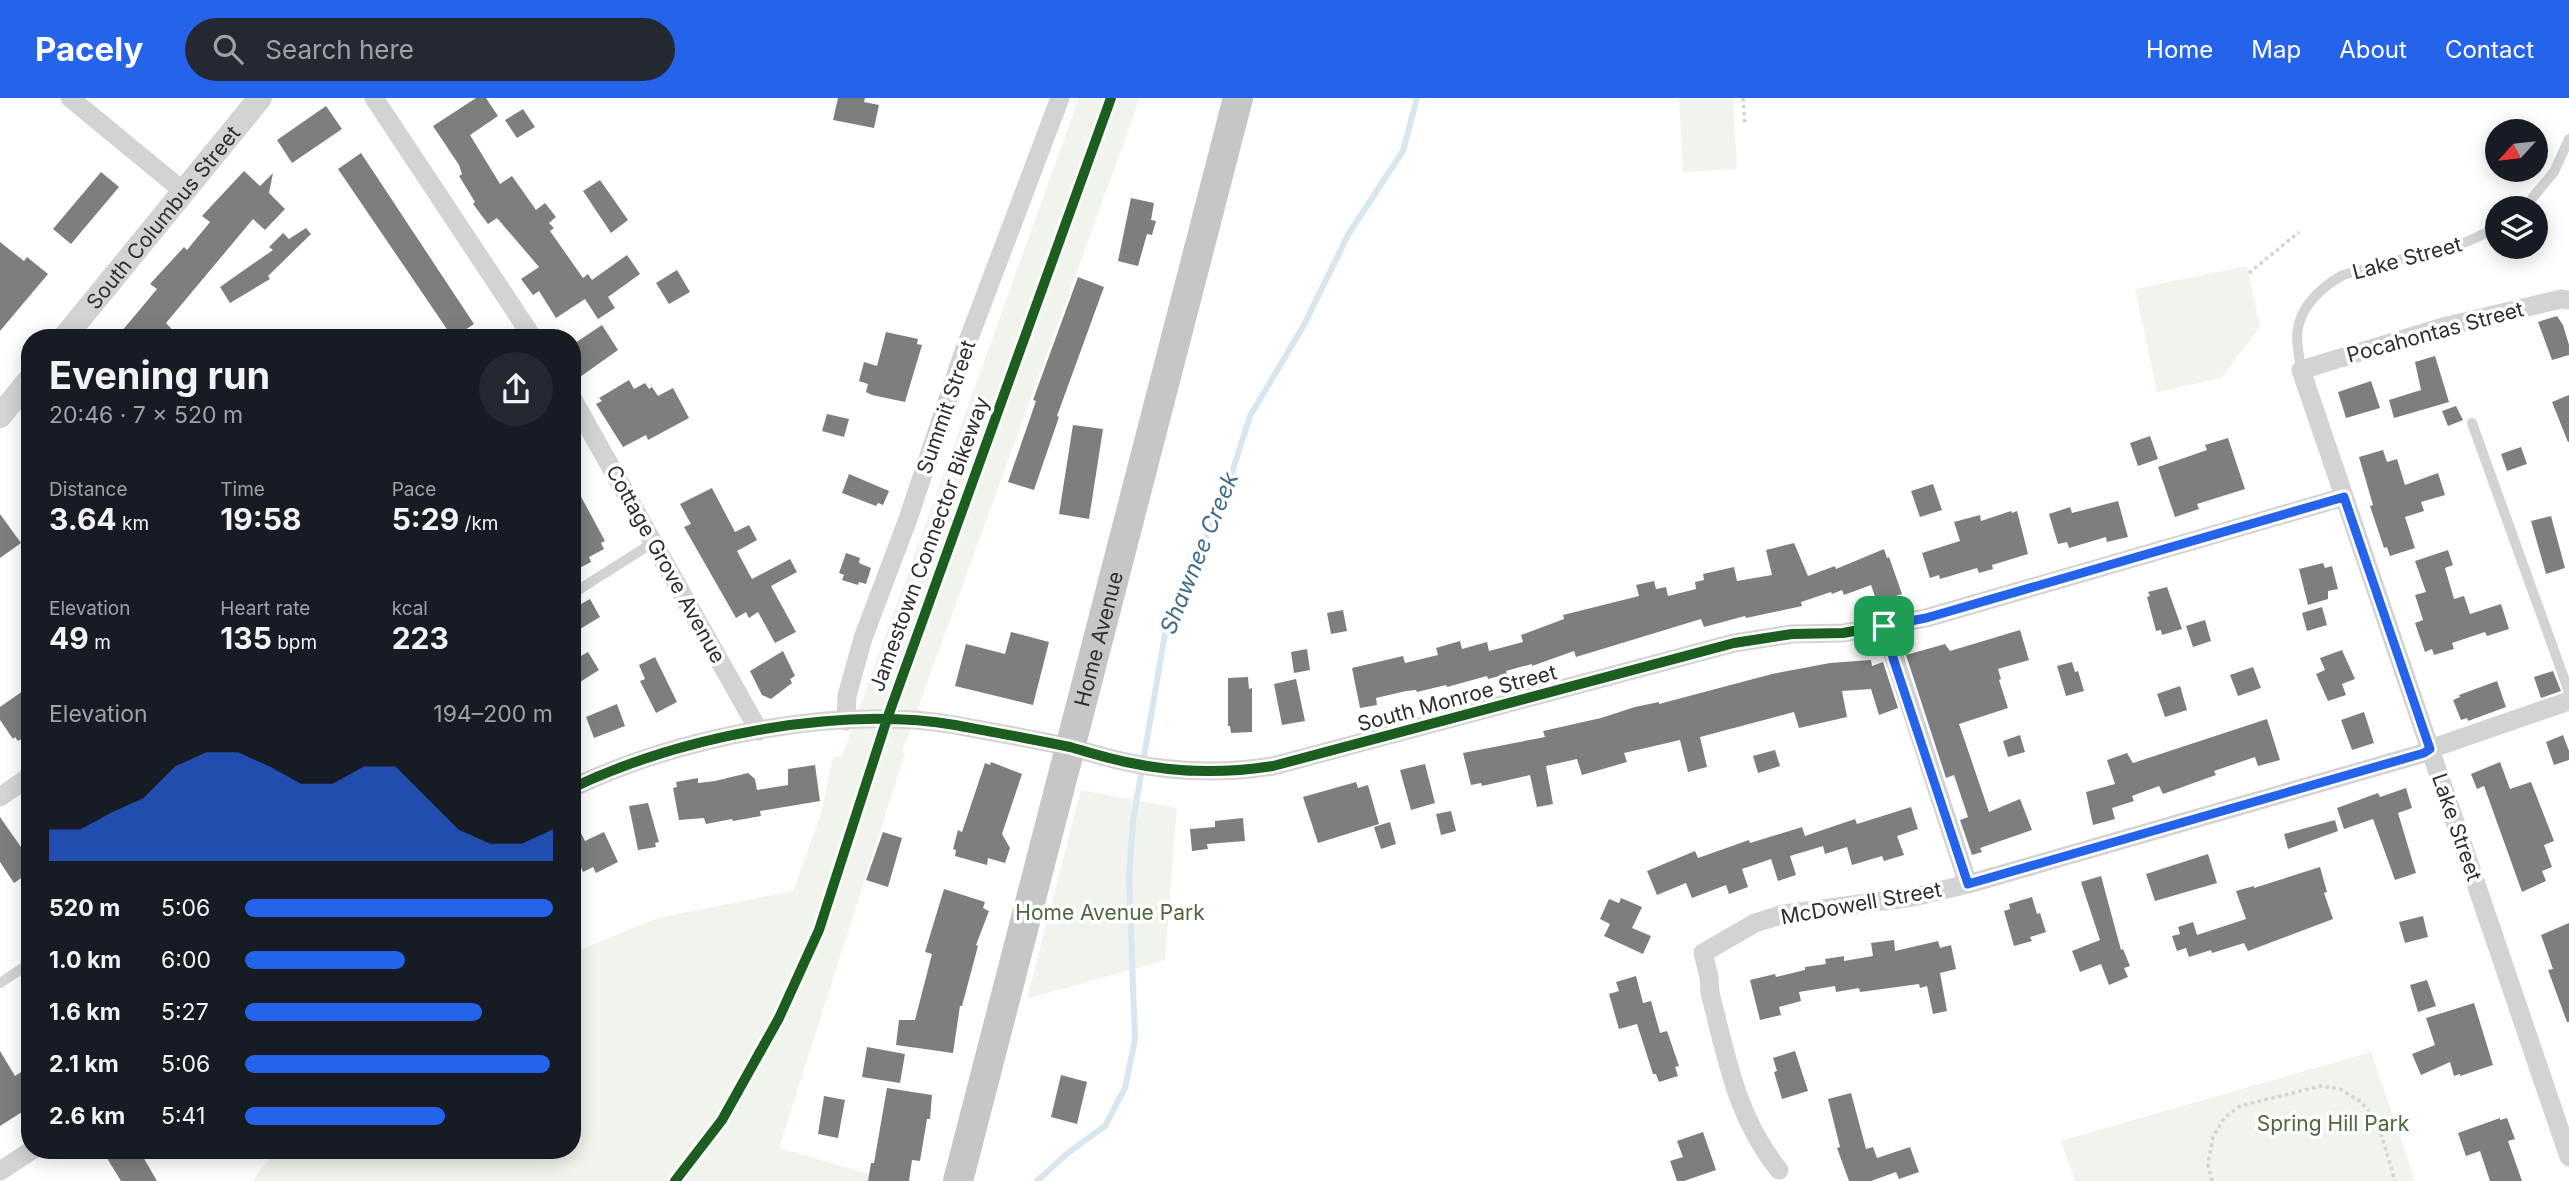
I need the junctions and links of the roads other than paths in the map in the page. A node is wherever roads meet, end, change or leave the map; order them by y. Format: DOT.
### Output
graph roads {
  1 [pos="70,98"];
  2 [pos="260,98"];
  3 [pos="374,98"];
  4 [pos="1060,98"];
  5 [pos="1238,98"];
  6 [pos="2569,139"];
  7 [pos="183,191"];
  8 [pos="2534,196"];
  9 [pos="2485,233"];
  10 [pos="2569,300"];
  11 [pos="71,329"];
  12 [pos="527,329"];
  13 [pos="2301,370"];
  14 [pos="21,390"];
  15 [pos="0,416"];
  16 [pos="581,419"];
  17 [pos="2472,423"];
  18 [pos="2344,497"];
  19 [pos="654,542"];
  20 [pos="581,588"];
  21 [pos="1884,626"];
  22 [pos="2569,692"];
  23 [pos="2569,701"];
  24 [pos="846,720"];
  25 [pos="760,731"];
  26 [pos="1071,748"];
  27 [pos="2430,749"];
  28 [pos="21,782"];
  29 [pos="581,784"];
  30 [pos="0,797"];
  31 [pos="1968,884"];
  32 [pos="21,969"];
  33 [pos="0,983"];
  34 [pos="21,1157"];
  35 [pos="2569,1157"];
  36 [pos="1779,1170"];
  37 [pos="0,1171"];
  38 [pos="958,1181"];
  1 -- 7 [label="street"];
  2 -- 7 [label="street, South Columbus Street"];
  3 -- 12 [label="street"];
  4 -- 24 [label="street, Summit Street"];
  5 -- 26 [label="main road, Home Avenue"];
  6 -- 8 [label="lane"];
  7 -- 11 [label="street, South Columbus Street"];
  9 -- 13 [label="lane, Lake Street"];
  10 -- 13 [label="street, Pocahontas Street"];
  13 -- 18 [label="street"];
  14 -- 15 [label="street"];
  16 -- 19 [label="street, Cottage Grove Avenue"];
  17 -- 22 [label="lane"];
  18 -- 21 [label="street, South Monroe Street"];
  18 -- 27 [label="street, Lake Street"];
  19 -- 20 [label="lane"];
  19 -- 25 [label="street, Cottage Grove Avenue"];
  21 -- 26 [label="street, South Monroe Street"];
  21 -- 31 [label="street"];
  23 -- 27 [label="street, McDowell Street"];
  24 -- 25 [label="street, South Monroe Street"];
  24 -- 26 [label="street, South Monroe Street"];
  25 -- 29 [label="street, South Monroe Street"];
  26 -- 38 [label="main road, Home Avenue"];
  27 -- 31 [label="street, McDowell Street"];
  27 -- 35 [label="street, Lake Street"];
  28 -- 30 [label="street"];
  31 -- 36 [label="street, McDowell Street"];
  32 -- 33 [label="lane"];
  34 -- 37 [label="street"];
}
